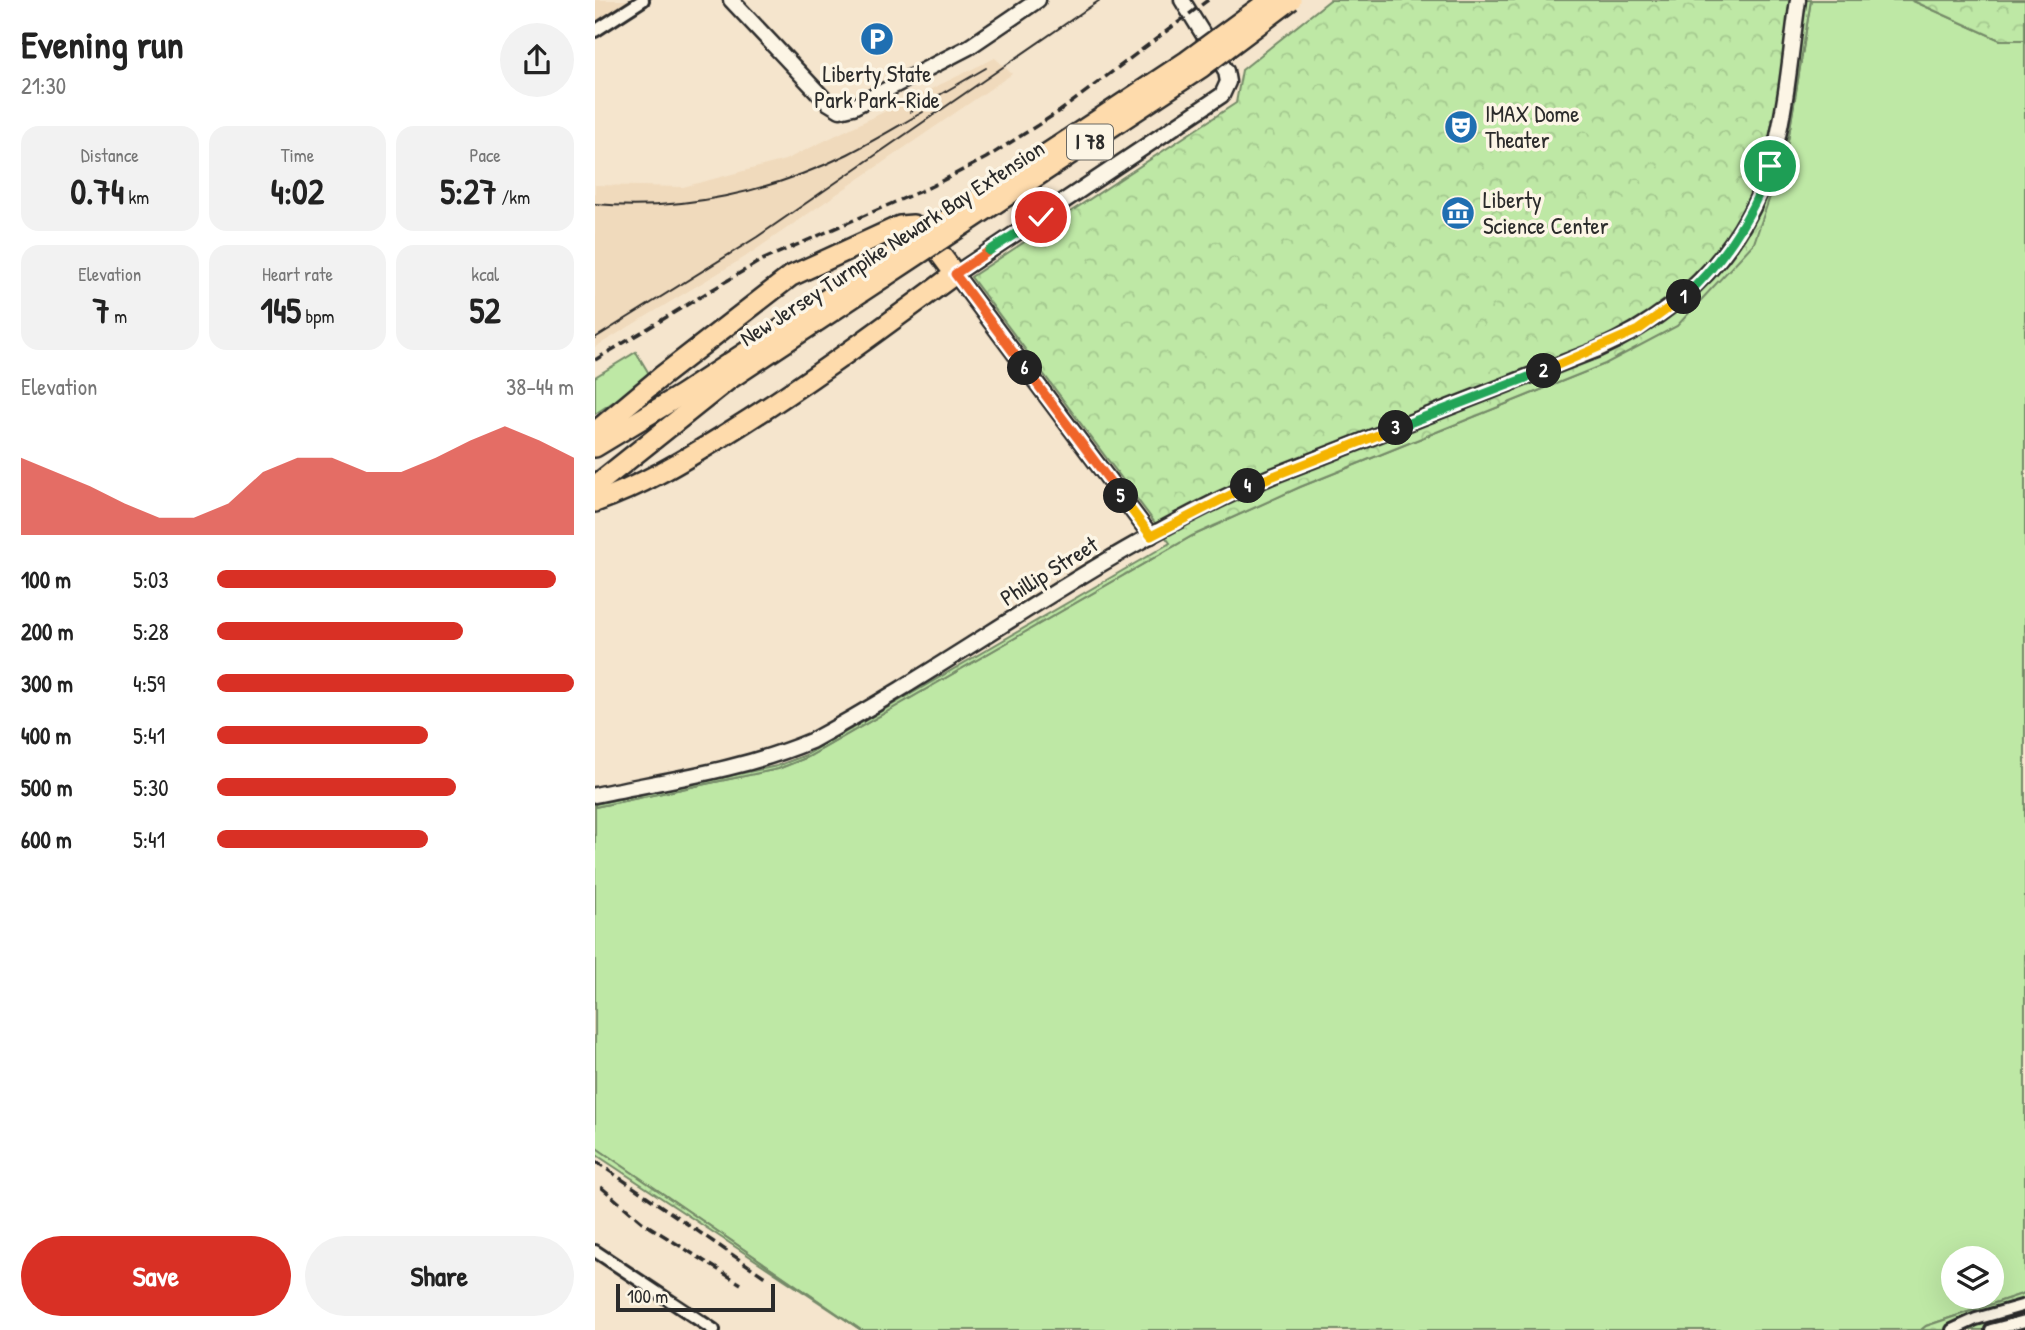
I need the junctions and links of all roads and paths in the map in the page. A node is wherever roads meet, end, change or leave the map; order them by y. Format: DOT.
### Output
graph roads {
  1 [pos="643,0"];
  2 [pos="731,0"];
  3 [pos="1038,0"];
  4 [pos="1182,0"];
  5 [pos="1269,0"];
  6 [pos="1291,0"];
  7 [pos="1798,0"];
  8 [pos="595,32"];
  9 [pos="881,271"];
  10 [pos="955,274"];
  11 [pos="595,432"];
  12 [pos="595,447"];
  13 [pos="595,486"];
  14 [pos="595,502"];
  15 [pos="1151,536"];
  16 [pos="595,795"];
  17 [pos="595,1251"];
  18 [pos="2025,1305"];
  19 [pos="2025,1321"];
  20 [pos="714,1330"];
  21 [pos="1952,1330"];
  22 [pos="1991,1330"];
  1 -- 8 [label="street"];
  2 -- 3 [label="street"];
  4 -- 10 [label="street"];
  5 -- 9 [label="highway, New Jersey Turnpike Newark Bay Extension / I 78, bridge"];
  6 -- 9 [label="highway, New Jersey Turnpike Newark Bay Extension / I 78, bridge"];
  7 -- 15 [label="street, Phillip Street"];
  9 -- 12 [label="highway, New Jersey Turnpike Newark Bay Extension / I 78"];
  9 -- 13 [label="highway, New Jersey Turnpike Newark Bay Extension / I 78"];
  10 -- 11 [label="highway"];
  10 -- 14 [label="highway"];
  10 -- 15 [label="street"];
  15 -- 16 [label="street, Phillip Street"];
  17 -- 20 [label="street"];
  18 -- 21 [label="street"];
  19 -- 22 [label="street"];
}
